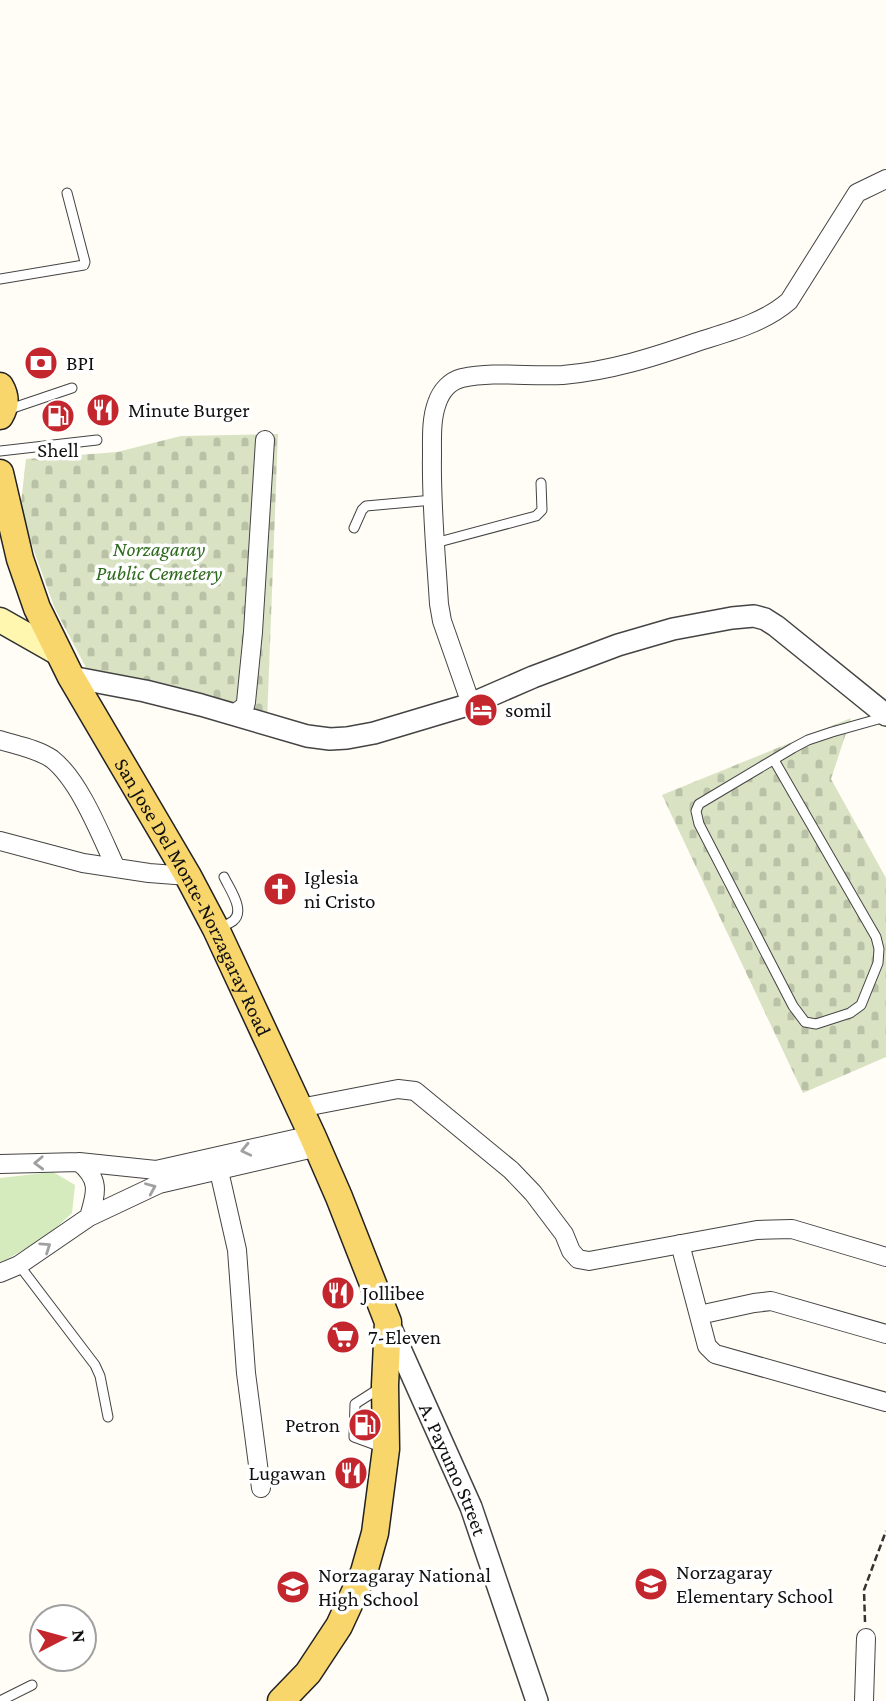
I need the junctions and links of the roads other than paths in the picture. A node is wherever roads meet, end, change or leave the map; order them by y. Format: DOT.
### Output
graph roads {
  1 [pos="886,179"];
  2 [pos="67,193"];
  3 [pos="0,279"];
  4 [pos="72,388"];
  5 [pos="1,404"];
  6 [pos="97,440"];
  7 [pos="265,440"];
  8 [pos="0,451"];
  9 [pos="0,473"];
  10 [pos="541,483"];
  11 [pos="433,500"];
  12 [pos="354,528"];
  13 [pos="435,544"];
  14 [pos="0,620"];
  15 [pos="65,666"];
  16 [pos="471,704"];
  17 [pos="234,714"];
  18 [pos="886,716"];
  19 [pos="0,740"];
  20 [pos="774,760"];
  21 [pos="0,841"];
  22 [pos="116,868"];
  23 [pos="188,876"];
  24 [pos="225,877"];
  25 [pos="216,929"];
  26 [pos="300,1108"];
  27 [pos="315,1141"];
  28 [pos="79,1162"];
  29 [pos="0,1164"];
  30 [pos="219,1171"];
  31 [pos="89,1217"];
  32 [pos="680,1244"];
  33 [pos="886,1257"];
  34 [pos="19,1265"];
  35 [pos="0,1273"];
  36 [pos="699,1315"];
  37 [pos="388,1322"];
  38 [pos="886,1334"];
  39 [pos="886,1402"];
  40 [pos="108,1417"];
  41 [pos="261,1488"];
  42 [pos="866,1638"];
  43 [pos="32,1685"];
  44 [pos="1,1701"];
  45 [pos="281,1701"];
  46 [pos="537,1701"];
  47 [pos="864,1701"];
  1 -- 11 [label="street"];
  2 -- 3 [label="lane"];
  4 -- 5 [label="lane"];
  6 -- 8 [label="lane"];
  7 -- 17 [label="street"];
  9 -- 15 [label="main road, San Jose Del Monte-Norzagaray Road"];
  10 -- 13 [label="lane"];
  11 -- 12 [label="lane"];
  11 -- 13 [label="street"];
  13 -- 16 [label="street"];
  14 -- 15 [label="main road"];
  15 -- 17 [label="street"];
  15 -- 23 [label="main road, San Jose Del Monte-Norzagaray Road"];
  16 -- 17 [label="street"];
  16 -- 18 [label="street"];
  18 -- 20 [label="lane"];
  19 -- 22 [label="street"];
  20 -- 20 [label="lane"];
  21 -- 22 [label="street"];
  22 -- 23 [label="street"];
  23 -- 25 [label="main road, San Jose Del Monte-Norzagaray Road"];
  24 -- 25 [label="lane"];
  25 -- 26 [label="main road, San Jose Del Monte-Norzagaray Road"];
  26 -- 27 [label="main road, San Jose Del Monte-Norzagaray Road"];
  26 -- 32 [label="street"];
  27 -- 28 [label="street, one-way"];
  27 -- 30 [label="street"];
  27 -- 37 [label="main road, San Jose Del Monte-Norzagaray Road"];
  28 -- 29 [label="street, one-way"];
  28 -- 31 [label="street"];
  31 -- 30 [label="street, one-way"];
  30 -- 41 [label="street"];
  34 -- 31 [label="street, one-way"];
  32 -- 33 [label="street"];
  32 -- 36 [label="street"];
  34 -- 35 [label="street"];
  34 -- 40 [label="lane"];
  36 -- 38 [label="street"];
  36 -- 39 [label="street"];
  37 -- 45 [label="main road"];
  37 -- 46 [label="street, A. Payumo Street"];
  42 -- 47 [label="street"];
  43 -- 44 [label="lane"];
}
